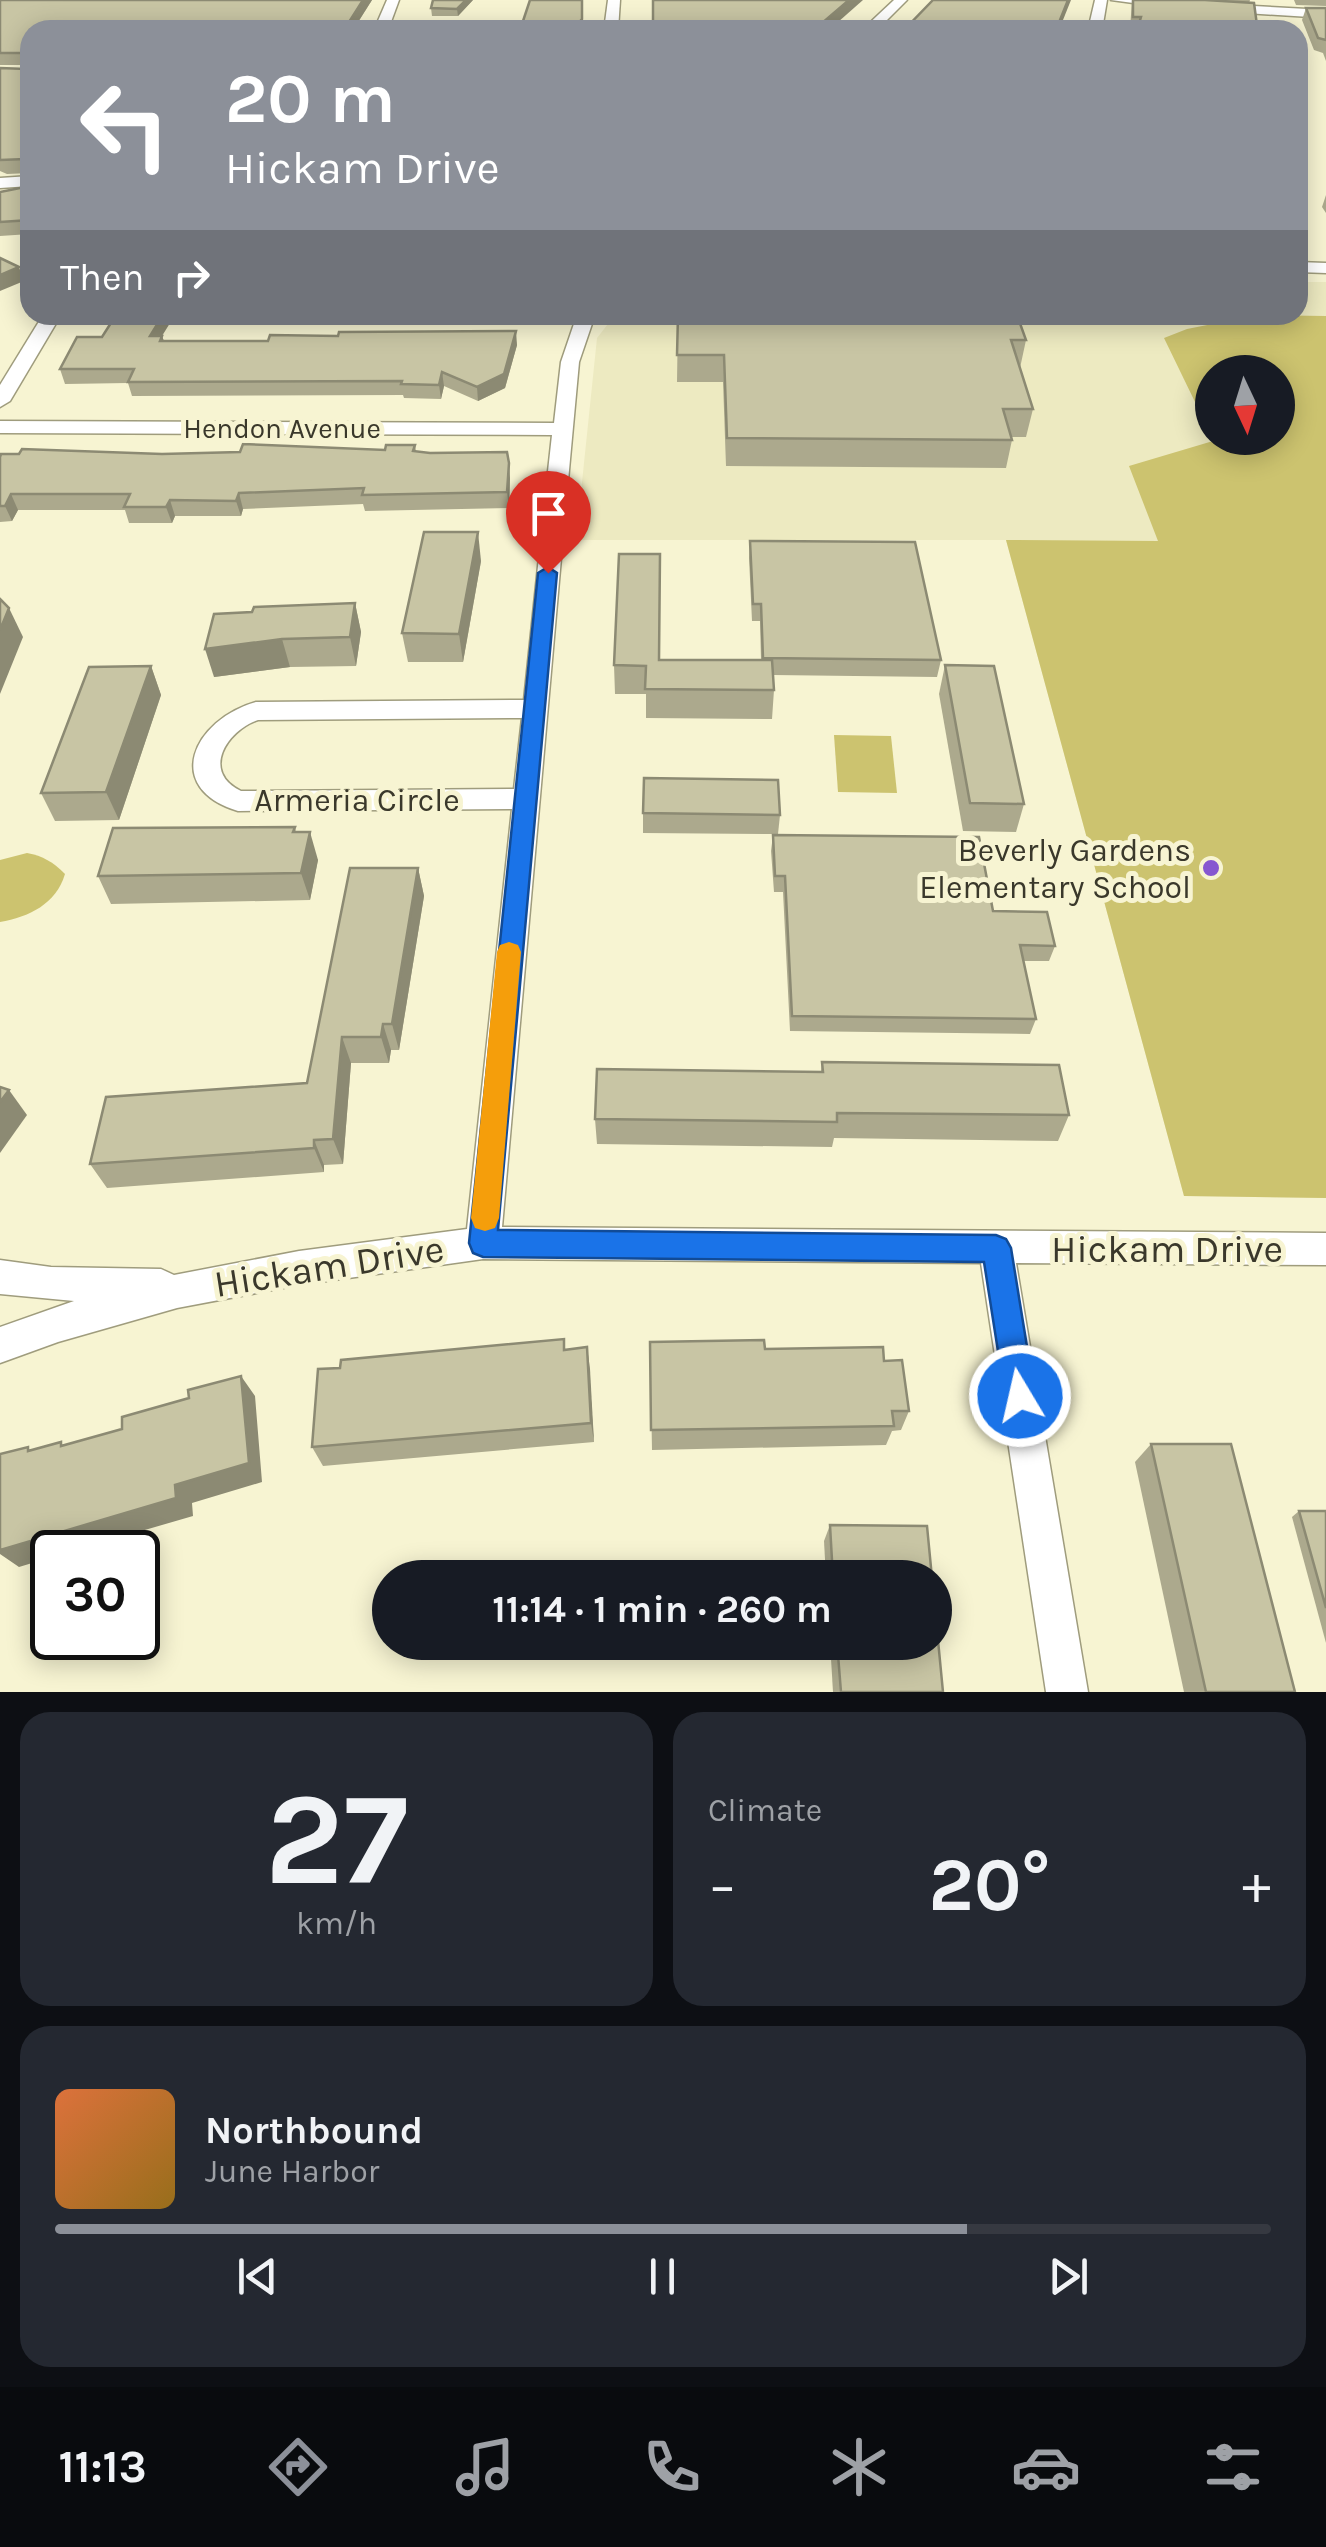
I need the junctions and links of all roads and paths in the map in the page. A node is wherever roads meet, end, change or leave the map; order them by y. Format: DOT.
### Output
graph roads {
  1 [pos="900,0"];
  2 [pos="1117,0"];
  3 [pos="1178,5"];
  4 [pos="1196,6"];
  5 [pos="1272,11"];
  6 [pos="1326,14"];
  7 [pos="879,20"];
  8 [pos="1274,20"];
  9 [pos="46,325"];
  10 [pos="583,325"];
  11 [pos="0,401"];
  12 [pos="0,427"];
  13 [pos="564,428"];
  14 [pos="534,710"];
  15 [pos="525,799"];
  16 [pos="483,1243"];
  17 [pos="996,1248"];
  18 [pos="1326,1249"];
  19 [pos="0,1277"];
  20 [pos="192,1286"];
  21 [pos="0,1346"];
  22 [pos="1068,1692"];
  1 -- 7 [label="street"];
  2 -- 3 [label="street"];
  4 -- 5 [label="street"];
  5 -- 6 [label="street"];
  5 -- 8 [label="street"];
  9 -- 11 [label="street"];
  10 -- 13 [label="street"];
  12 -- 13 [label="street, Hendon Avenue"];
  13 -- 14 [label="street"];
  14 -- 15 [label="street"];
  14 -- 15 [label="street, Armeria Circle"];
  15 -- 16 [label="street"];
  16 -- 17 [label="street, Hickam Drive"];
  16 -- 20 [label="street, Hickam Drive"];
  17 -- 18 [label="street, Hickam Drive"];
  17 -- 22 [label="street"];
  19 -- 20 [label="street"];
  20 -- 21 [label="street, Hickam Drive"];
}
